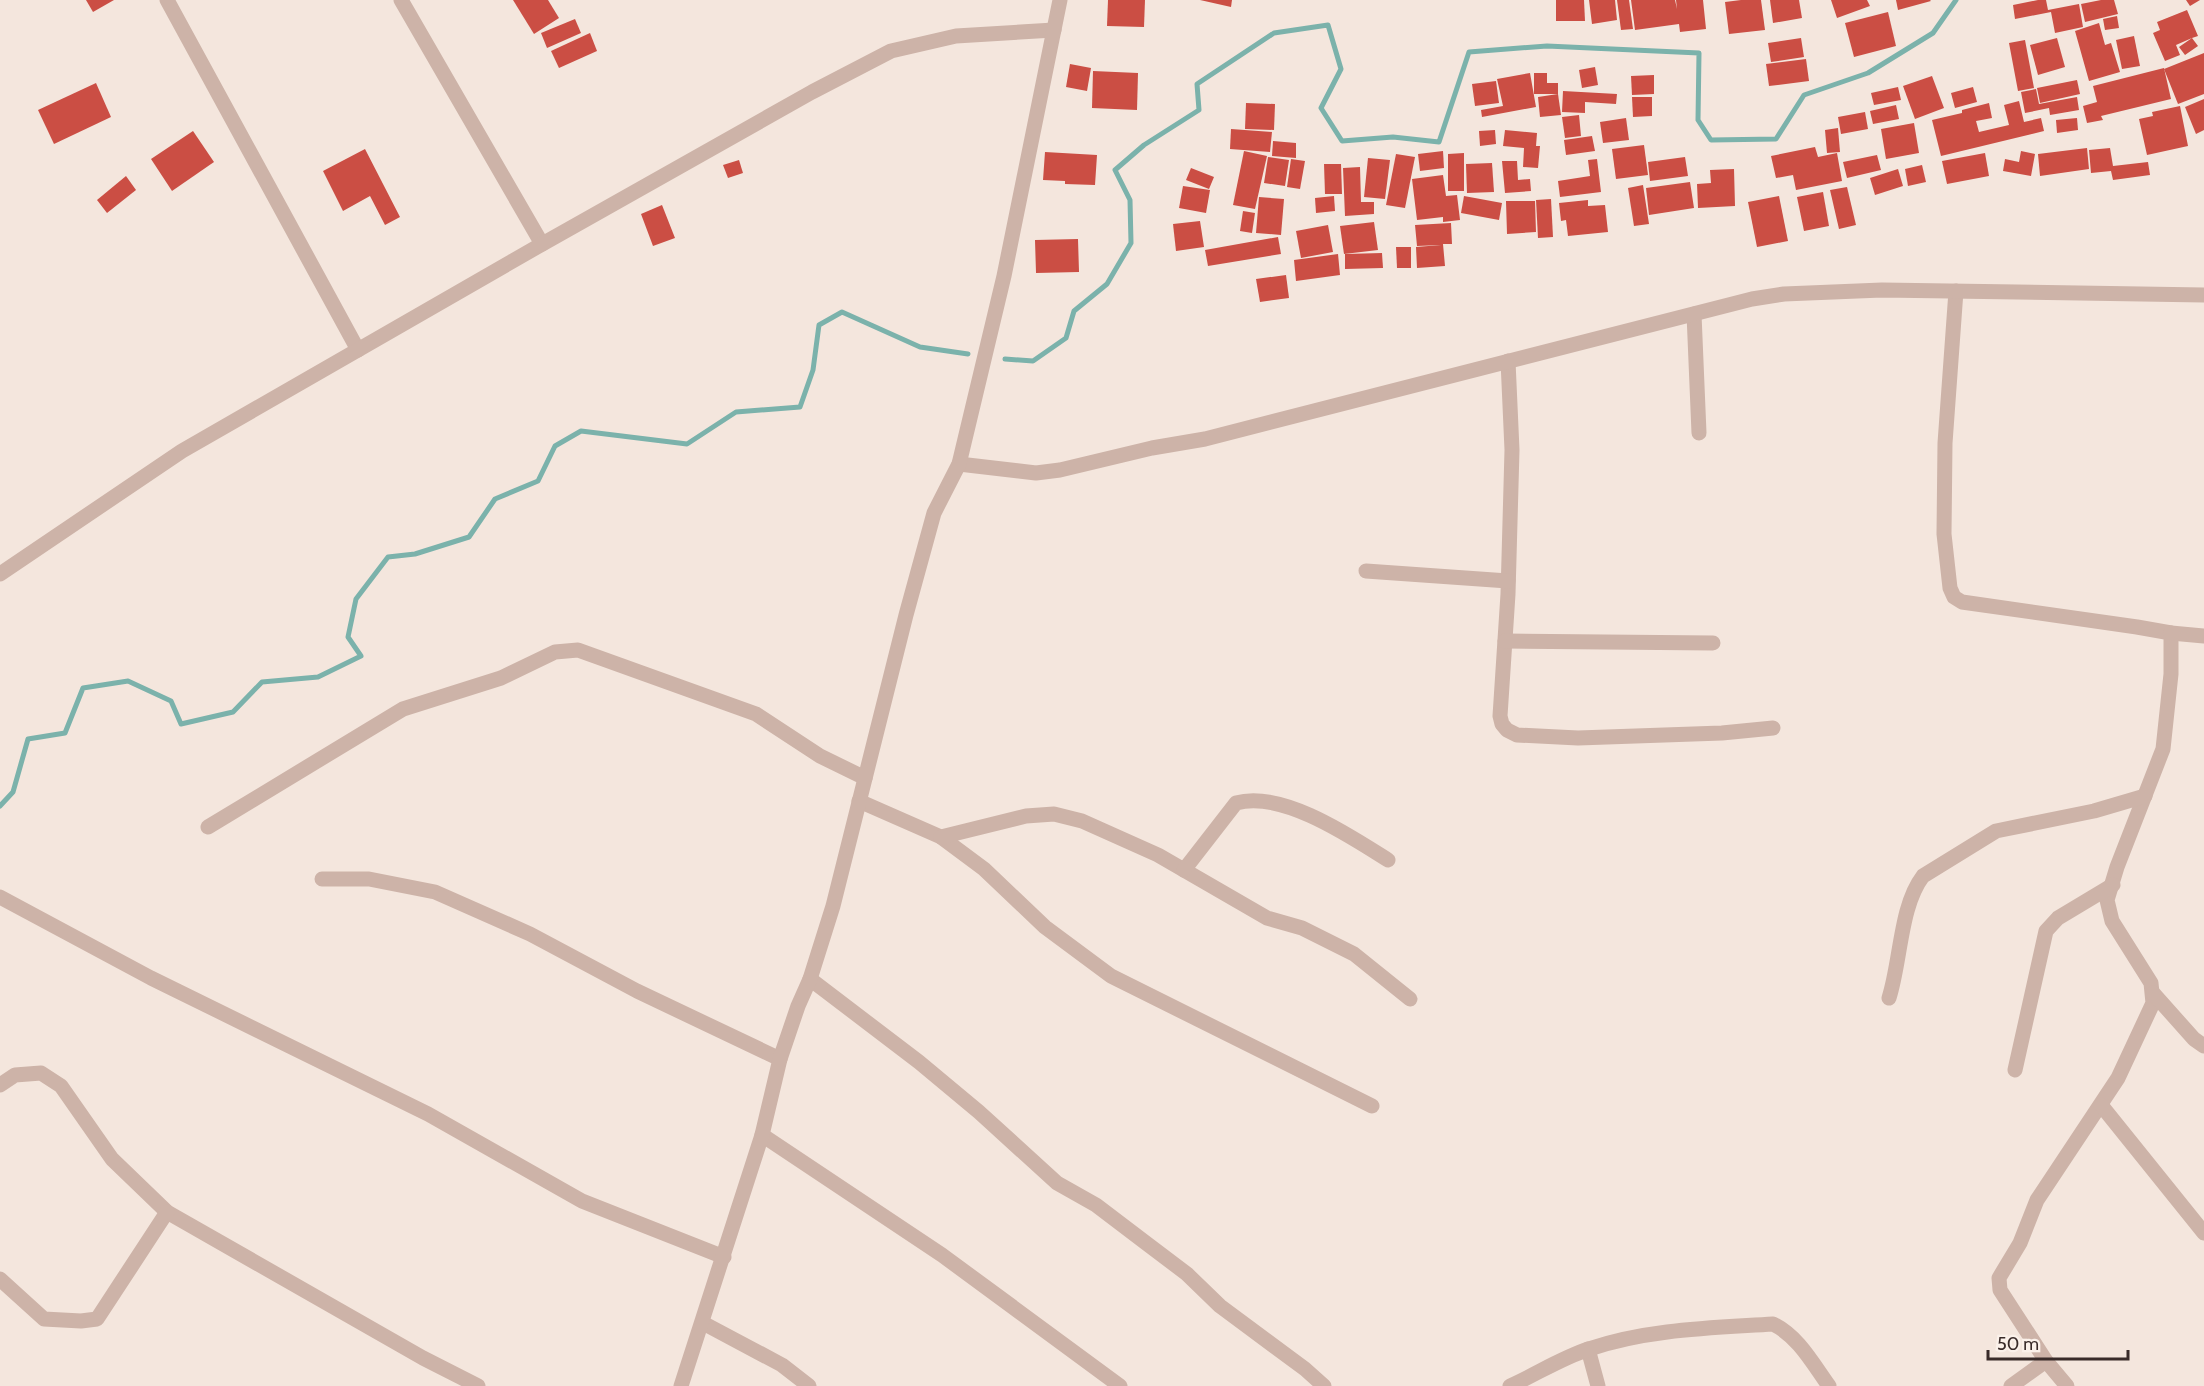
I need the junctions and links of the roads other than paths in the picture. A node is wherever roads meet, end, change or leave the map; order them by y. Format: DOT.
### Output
graph roads {
  1 [pos="167,0"];
  2 [pos="401,0"];
  3 [pos="1060,0"];
  4 [pos="1054,30"];
  5 [pos="542,244"];
  6 [pos="1956,291"];
  7 [pos="2204,295"];
  8 [pos="1694,314"];
  9 [pos="358,350"];
  10 [pos="1508,361"];
  11 [pos="1699,433"];
  12 [pos="959,464"];
  13 [pos="1366,571"];
  14 [pos="0,574"];
  15 [pos="1508,581"];
  16 [pos="2171,633"];
  17 [pos="2204,636"];
  18 [pos="1504,641"];
  19 [pos="1713,643"];
  20 [pos="1773,728"];
  21 [pos="865,778"];
  22 [pos="2145,796"];
  23 [pos="860,801"];
  24 [pos="208,827"];
  25 [pos="942,837"];
  26 [pos="1388,860"];
  27 [pos="1184,870"];
  28 [pos="322,879"];
  29 [pos="2113,885"];
  30 [pos="0,897"];
  31 [pos="810,979"];
  32 [pos="2153,993"];
  33 [pos="1889,998"];
  34 [pos="1410,999"];
  35 [pos="2204,1046"];
  36 [pos="780,1059"];
  37 [pos="2015,1070"];
  38 [pos="0,1085"];
  39 [pos="2101,1105"];
  40 [pos="1371,1106"];
  41 [pos="762,1135"];
  42 [pos="167,1212"];
  43 [pos="2204,1233"];
  44 [pos="724,1257"];
  45 [pos="0,1279"];
  46 [pos="703,1323"];
  47 [pos="1588,1349"];
  48 [pos="2046,1361"];
  49 [pos="478,1386"];
  50 [pos="681,1386"];
  51 [pos="809,1386"];
  52 [pos="1120,1386"];
  53 [pos="1324,1386"];
  54 [pos="1510,1386"];
  55 [pos="1598,1386"];
  56 [pos="1829,1386"];
  57 [pos="2011,1386"];
  58 [pos="2067,1386"];
  1 -- 9 [label="street"];
  2 -- 5 [label="street"];
  3 -- 4 [label="street"];
  4 -- 5 [label="street"];
  4 -- 12 [label="street"];
  5 -- 9 [label="street"];
  6 -- 7 [label="street"];
  6 -- 8 [label="street"];
  6 -- 16 [label="street"];
  8 -- 10 [label="street"];
  8 -- 11 [label="street"];
  9 -- 14 [label="street"];
  10 -- 12 [label="street"];
  10 -- 15 [label="street"];
  12 -- 21 [label="street"];
  13 -- 15 [label="street"];
  15 -- 18 [label="street"];
  16 -- 17 [label="street"];
  16 -- 22 [label="street"];
  18 -- 19 [label="street"];
  18 -- 20 [label="street"];
  21 -- 23 [label="street"];
  21 -- 24 [label="street"];
  22 -- 29 [label="street"];
  22 -- 33 [label="street"];
  23 -- 25 [label="street"];
  23 -- 31 [label="street"];
  25 -- 27 [label="street"];
  25 -- 40 [label="street"];
  26 -- 27 [label="street"];
  27 -- 34 [label="street"];
  28 -- 36 [label="street"];
  29 -- 32 [label="street"];
  29 -- 37 [label="street"];
  30 -- 44 [label="street"];
  31 -- 36 [label="street"];
  31 -- 53 [label="street"];
  32 -- 35 [label="street"];
  32 -- 39 [label="street"];
  36 -- 41 [label="street"];
  38 -- 42 [label="street"];
  39 -- 43 [label="street"];
  39 -- 48 [label="street"];
  41 -- 44 [label="street"];
  41 -- 52 [label="street"];
  42 -- 45 [label="street"];
  42 -- 49 [label="street"];
  44 -- 46 [label="street"];
  46 -- 50 [label="street"];
  46 -- 51 [label="street"];
  47 -- 54 [label="street"];
  47 -- 55 [label="street"];
  47 -- 56 [label="street"];
  48 -- 57 [label="street"];
  48 -- 58 [label="street"];
}
